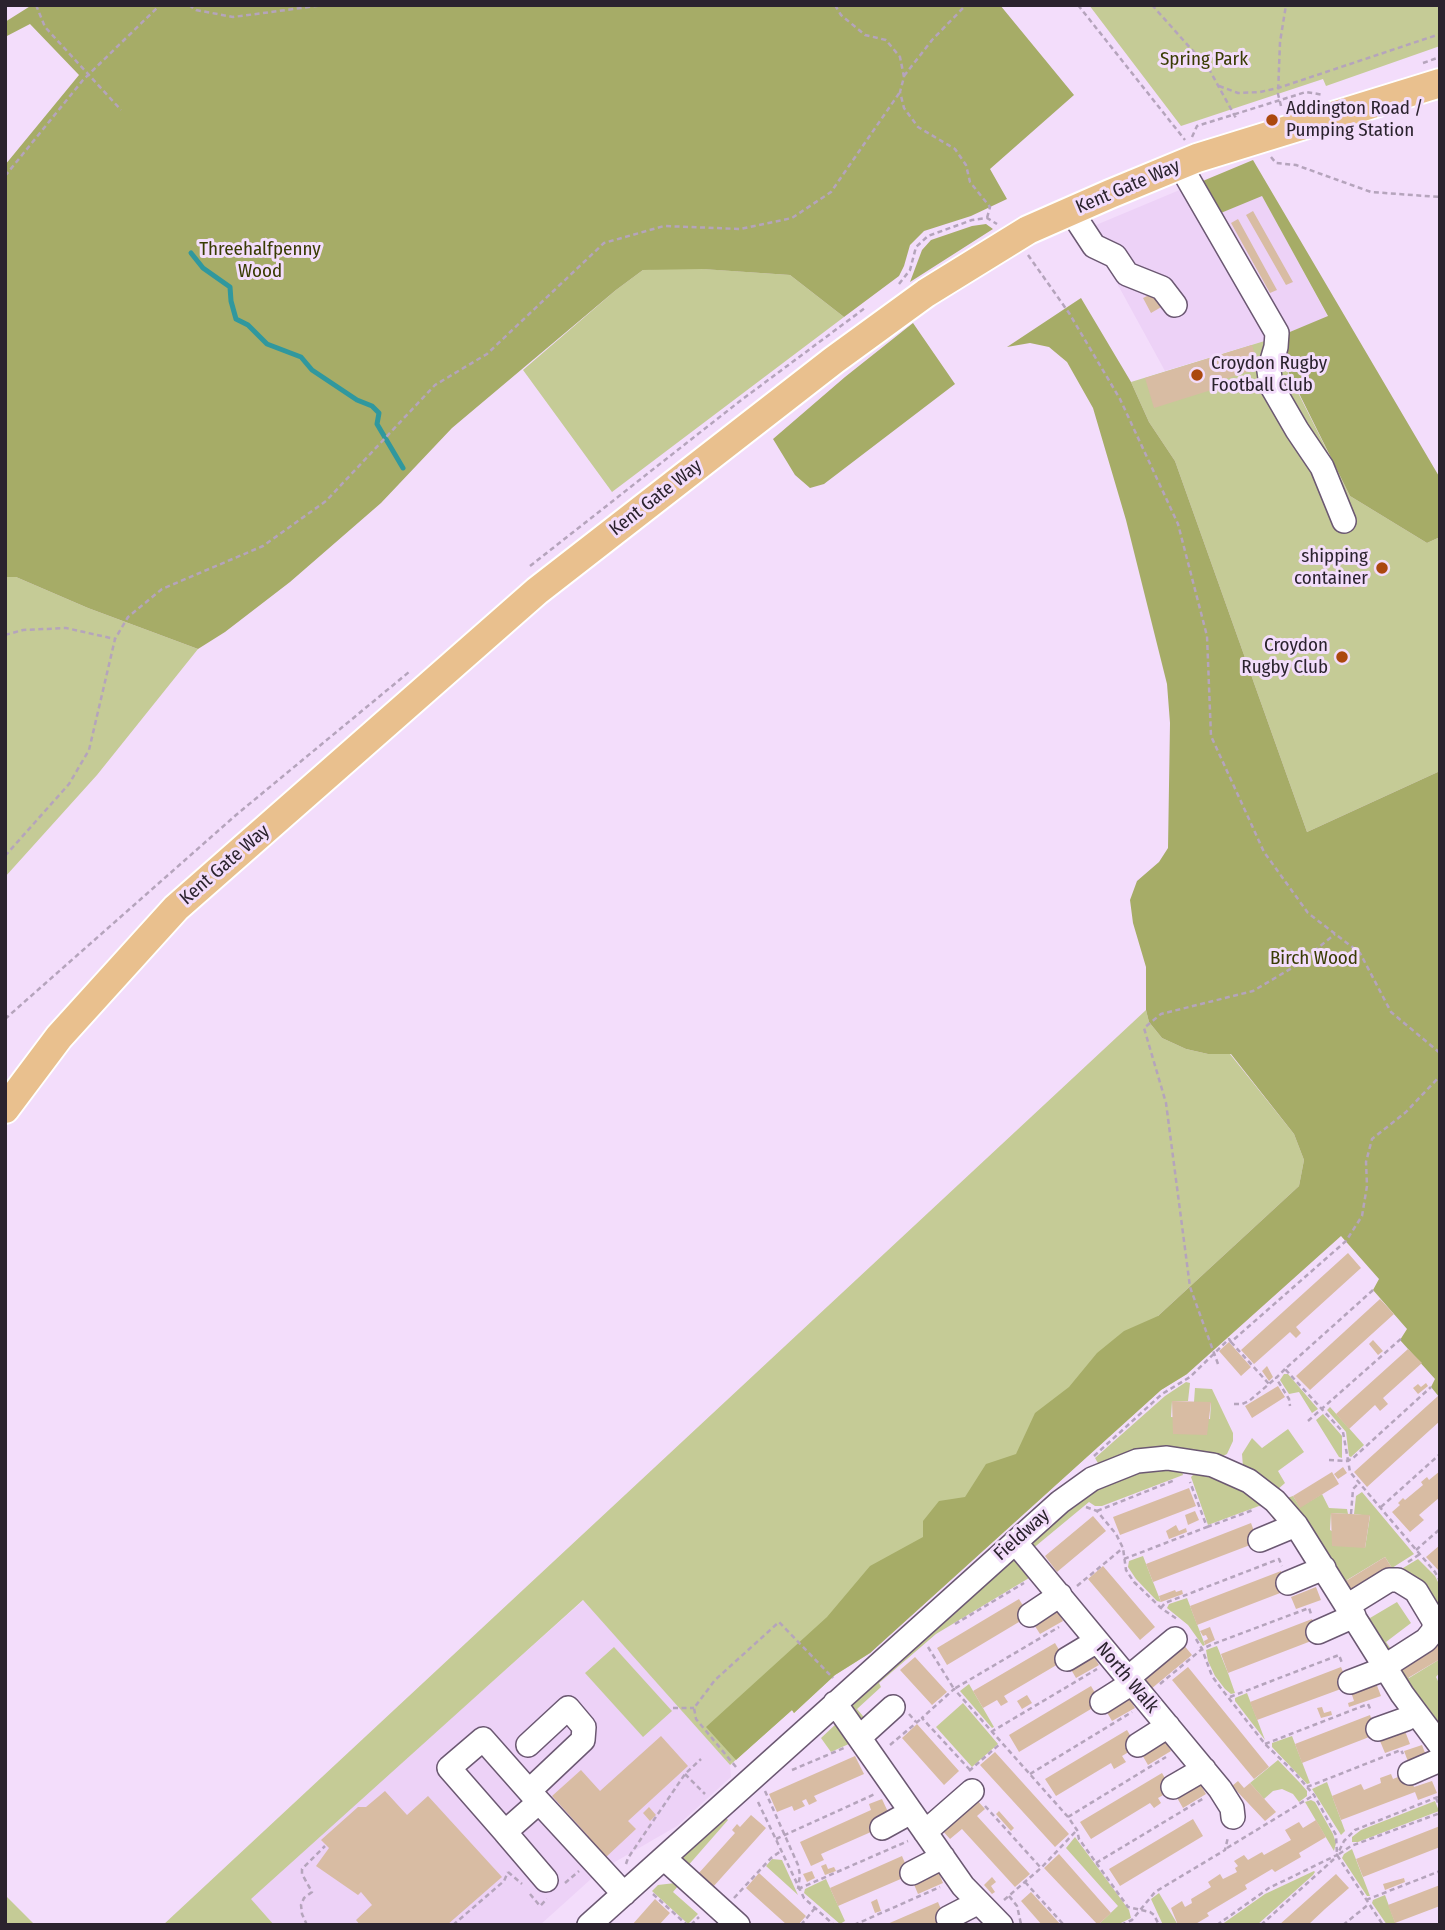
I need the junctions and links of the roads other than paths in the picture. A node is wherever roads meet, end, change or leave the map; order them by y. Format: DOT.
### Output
graph roads {
  1 [pos="1440,83"];
  2 [pos="1189,162"];
  3 [pos="1071,211"];
  4 [pos="1175,305"];
  5 [pos="1344,521"];
  6 [pos="5,1109"];
  7 [pos="1296,1525"];
  8 [pos="1260,1540"];
  9 [pos="1015,1542"];
  10 [pos="1324,1568"];
  11 [pos="1288,1583"];
  12 [pos="1066,1603"];
  13 [pos="1350,1611"];
  14 [pos="1030,1615"];
  15 [pos="1183,1632"];
  16 [pos="1318,1632"];
  17 [pos="1097,1641"];
  18 [pos="1067,1659"];
  19 [pos="1385,1666"];
  20 [pos="1350,1682"];
  21 [pos="1138,1690"];
  22 [pos="841,1698"];
  23 [pos="1102,1702"];
  24 [pos="900,1710"];
  25 [pos="1415,1713"];
  26 [pos="1168,1726"];
  27 [pos="1378,1729"];
  28 [pos="528,1745"];
  29 [pos="866,1745"];
  30 [pos="1138,1745"];
  31 [pos="1440,1745"];
  32 [pos="1440,1760"];
  33 [pos="1204,1769"];
  34 [pos="1410,1773"];
  35 [pos="971,1781"];
  36 [pos="1173,1787"];
  37 [pos="534,1796"];
  38 [pos="911,1812"];
  39 [pos="1233,1817"];
  40 [pos="882,1828"];
  41 [pos="505,1832"];
  42 [pos="925,1832"];
  43 [pos="943,1857"];
  44 [pos="664,1858"];
  45 [pos="912,1873"];
  46 [pos="546,1880"];
  47 [pos="624,1894"];
  48 [pos="992,1911"];
  49 [pos="731,1918"];
  50 [pos="948,1918"];
  51 [pos="589,1925"];
  1 -- 2 [label="main road, Kent Gate Way"];
  2 -- 3 [label="main road, Kent Gate Way"];
  2 -- 5 [label="street"];
  3 -- 4 [label="street"];
  3 -- 6 [label="main road, Kent Gate Way"];
  7 -- 8 [label="street"];
  7 -- 9 [label="street, Fieldway"];
  7 -- 10 [label="street, Fieldway"];
  9 -- 12 [label="street, North Walk"];
  9 -- 22 [label="street, Fieldway"];
  10 -- 11 [label="street"];
  10 -- 13 [label="street, Fieldway"];
  12 -- 14 [label="street"];
  12 -- 17 [label="street, North Walk"];
  13 -- 16 [label="street"];
  13 -- 19 [label="street, Fieldway"];
  13 -- 19 [label="street"];
  15 -- 21 [label="street"];
  17 -- 18 [label="street"];
  17 -- 21 [label="street, North Walk"];
  19 -- 20 [label="street"];
  19 -- 25 [label="street, Fieldway"];
  21 -- 23 [label="street"];
  21 -- 26 [label="street, North Walk"];
  22 -- 29 [label="street"];
  22 -- 44 [label="street, Fieldway"];
  24 -- 29 [label="street"];
  25 -- 27 [label="street"];
  25 -- 31 [label="street, Fieldway"];
  26 -- 30 [label="street"];
  26 -- 33 [label="street, North Walk"];
  28 -- 37 [label="street"];
  29 -- 38 [label="street"];
  32 -- 34 [label="street"];
  33 -- 36 [label="street"];
  33 -- 39 [label="street, North Walk"];
  35 -- 42 [label="street"];
  37 -- 41 [label="street"];
  37 -- 41 [label="street"];
  37 -- 47 [label="street"];
  38 -- 40 [label="street"];
  38 -- 42 [label="street"];
  41 -- 46 [label="street"];
  42 -- 43 [label="street"];
  43 -- 45 [label="street"];
  43 -- 48 [label="street"];
  44 -- 47 [label="street, Fieldway"];
  44 -- 49 [label="street"];
  47 -- 51 [label="street, Fieldway"];
  48 -- 50 [label="street"];
}
